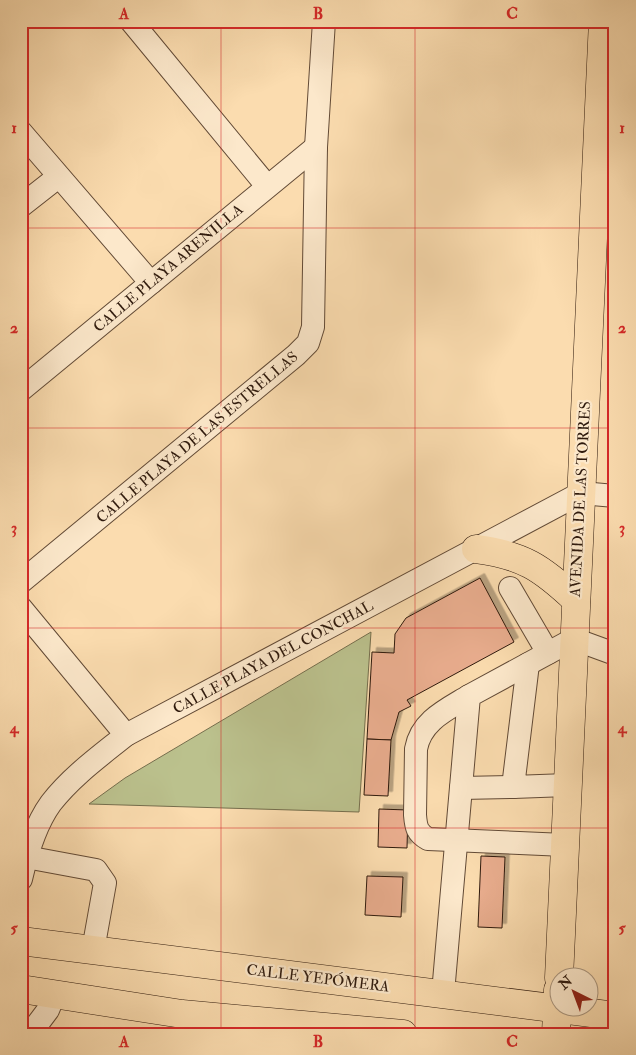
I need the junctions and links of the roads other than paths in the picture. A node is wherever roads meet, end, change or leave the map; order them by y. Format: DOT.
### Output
graph roads {
  1 [pos="131,21"];
  2 [pos="324,21"];
  3 [pos="603,21"];
  4 [pos="21,132"];
  5 [pos="316,147"];
  6 [pos="58,177"];
  7 [pos="267,186"];
  8 [pos="21,206"];
  9 [pos="151,284"];
  10 [pos="21,390"];
  11 [pos="581,493"];
  12 [pos="615,496"];
  13 [pos="476,549"];
  14 [pos="21,582"];
  15 [pos="510,588"];
  16 [pos="576,600"];
  17 [pos="21,608"];
  18 [pos="574,639"];
  19 [pos="615,654"];
  20 [pos="538,658"];
  21 [pos="469,696"];
  22 [pos="126,735"];
  23 [pos="567,786"];
  24 [pos="513,787"];
  25 [pos="461,788"];
  26 [pos="457,841"];
  27 [pos="565,845"];
  28 [pos="24,868"];
  29 [pos="21,941"];
  30 [pos="93,950"];
  31 [pos="559,968"];
  32 [pos="21,989"];
  33 [pos="55,993"];
  34 [pos="443,993"];
  35 [pos="548,1007"];
  36 [pos="598,1014"];
  37 [pos="615,1016"];
  38 [pos="190,1024"];
  39 [pos="30,1034"];
  40 [pos="404,1034"];
  1 -- 7 [label="street"];
  2 -- 5 [label="street, CALLE PLAYA DE LAS ESTRELLAS"];
  3 -- 11 [label="main road, AVENIDA DE LAS TORRES"];
  4 -- 6 [label="street"];
  5 -- 7 [label="street, CALLE PLAYA ARENILLA"];
  5 -- 14 [label="street, CALLE PLAYA DE LAS ESTRELLAS"];
  6 -- 8 [label="street"];
  6 -- 9 [label="street"];
  7 -- 9 [label="street, CALLE PLAYA ARENILLA"];
  9 -- 10 [label="street, CALLE PLAYA ARENILLA"];
  11 -- 12 [label="street"];
  11 -- 13 [label="street, CALLE PLAYA DEL CONCHAL"];
  11 -- 16 [label="main road, AVENIDA DE LAS TORRES"];
  13 -- 16 [label="main road"];
  13 -- 22 [label="street, CALLE PLAYA DEL CONCHAL"];
  15 -- 20 [label="street"];
  16 -- 18 [label="main road, AVENIDA DE LAS TORRES"];
  17 -- 22 [label="street"];
  18 -- 19 [label="street"];
  18 -- 20 [label="street"];
  18 -- 23 [label="main road, AVENIDA DE LAS TORRES"];
  20 -- 21 [label="street"];
  20 -- 24 [label="street"];
  21 -- 25 [label="street"];
  21 -- 26 [label="street"];
  22 -- 28 [label="street, CALLE PLAYA DEL CONCHAL"];
  23 -- 24 [label="street"];
  23 -- 27 [label="main road, AVENIDA DE LAS TORRES"];
  24 -- 25 [label="street"];
  25 -- 26 [label="street"];
  26 -- 27 [label="street"];
  26 -- 34 [label="street"];
  27 -- 31 [label="main road, AVENIDA DE LAS TORRES"];
  28 -- 30 [label="street"];
  29 -- 30 [label="main road, CALLE YEPÓMERA"];
  30 -- 34 [label="main road, CALLE YEPÓMERA"];
  32 -- 33 [label="main road"];
  33 -- 38 [label="main road"];
  33 -- 39 [label="street"];
  34 -- 35 [label="main road, CALLE YEPÓMERA"];
  36 -- 37 [label="main road, CALLE YEPÓMERA"];
  38 -- 40 [label="main road"];
}
